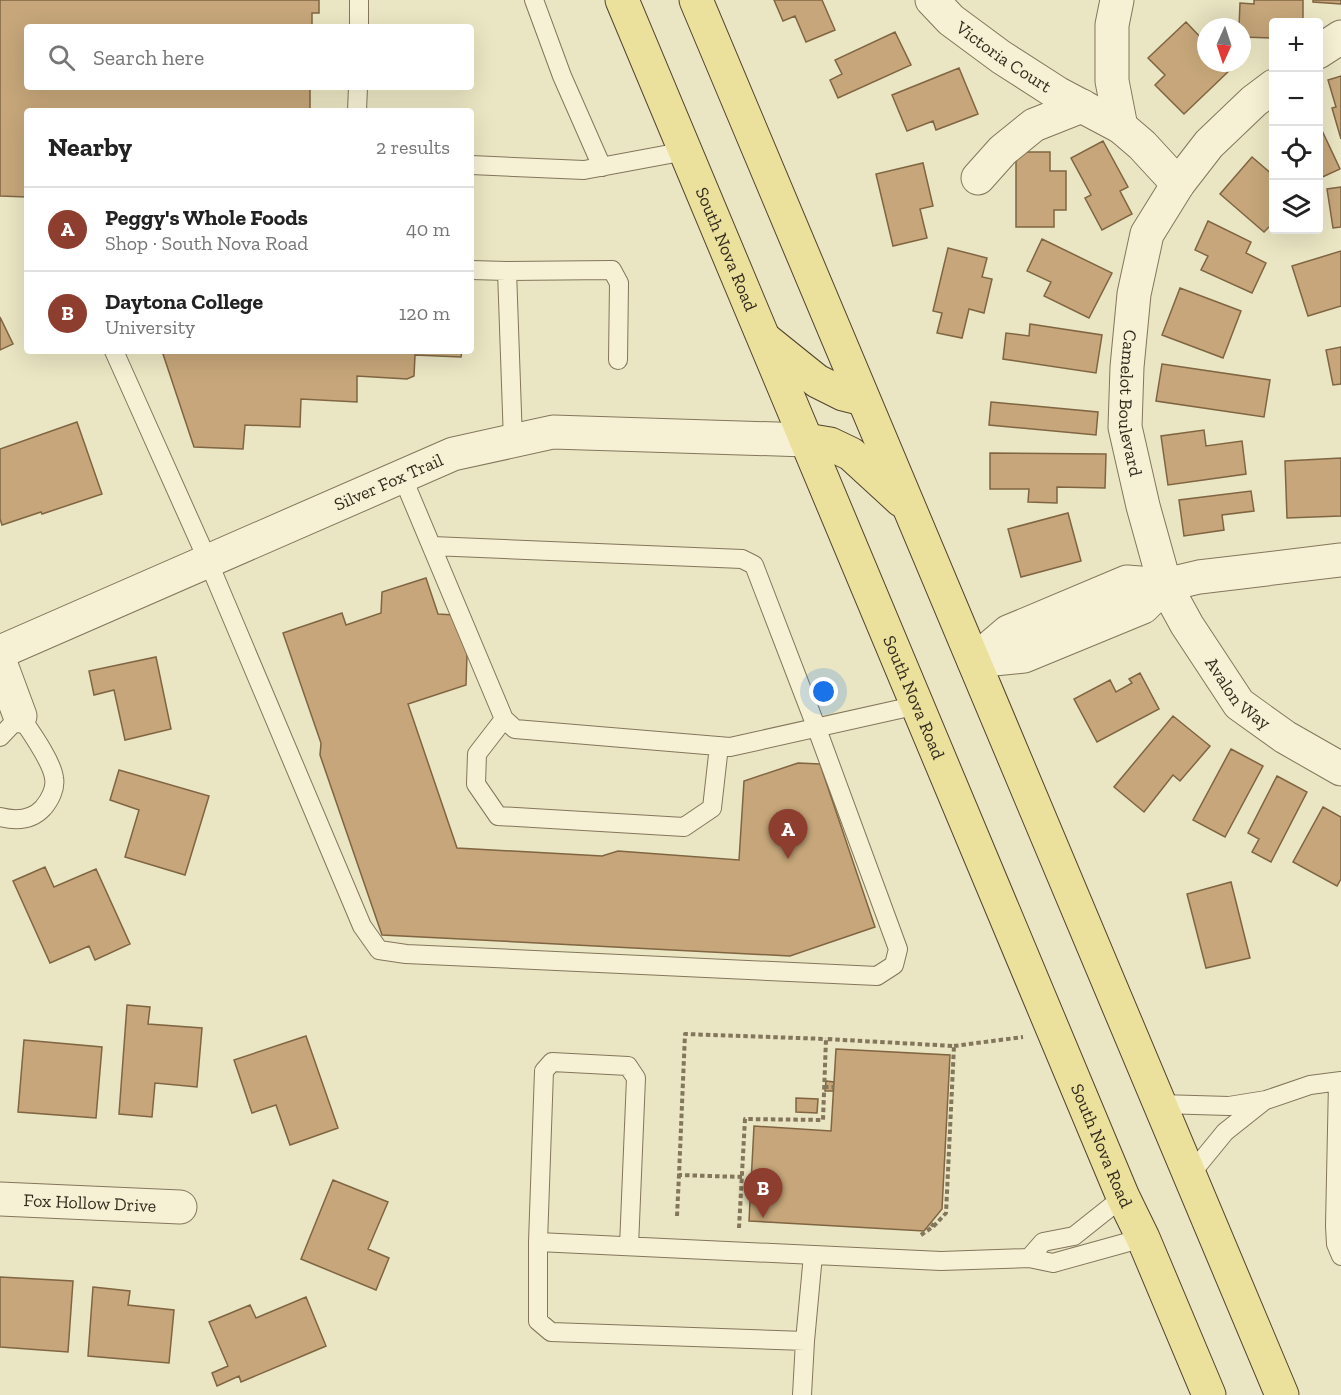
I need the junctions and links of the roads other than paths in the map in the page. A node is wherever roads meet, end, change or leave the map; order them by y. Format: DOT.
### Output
graph roads {
  1 [pos="359,0"];
  2 [pos="534,0"];
  3 [pos="622,0"];
  4 [pos="696,0"];
  5 [pos="932,0"];
  6 [pos="1117,0"];
  7 [pos="359,24"];
  8 [pos="1341,37"];
  9 [pos="1323,49"];
  10 [pos="358,90"];
  11 [pos="1269,90"];
  12 [pos="1082,106"];
  13 [pos="357,108"];
  14 [pos="1121,127"];
  15 [pos="686,151"];
  16 [pos="474,165"];
  17 [pos="602,166"];
  18 [pos="978,178"];
  19 [pos="1178,184"];
  20 [pos="474,270"];
  21 [pos="507,271"];
  22 [pos="765,339"];
  23 [pos="115,354"];
  24 [pos="618,360"];
  25 [pos="863,399"];
  26 [pos="806,440"];
  27 [pos="513,441"];
  28 [pos="402,476"];
  29 [pos="909,507"];
  30 [pos="432,546"];
  31 [pos="1341,560"];
  32 [pos="208,561"];
  33 [pos="1165,585"];
  34 [pos="0,652"];
  35 [pos="974,661"];
  36 [pos="0,662"];
  37 [pos="918,705"];
  38 [pos="504,719"];
  39 [pos="10,727"];
  40 [pos="817,729"];
  41 [pos="719,746"];
  42 [pos="1341,769"];
  43 [pos="0,817"];
  44 [pos="1339,1082"];
  45 [pos="1266,1100"];
  46 [pos="1160,1104"];
  47 [pos="1189,1176"];
  48 [pos="1123,1197"];
  49 [pos="0,1199"];
  50 [pos="180,1207"];
  51 [pos="1143,1238"];
  52 [pos="538,1242"];
  53 [pos="629,1246"];
  54 [pos="813,1255"];
  55 [pos="1341,1256"];
  56 [pos="1029,1258"];
  57 [pos="805,1341"];
  58 [pos="802,1395"];
  59 [pos="1209,1395"];
  60 [pos="1282,1395"];
  1 -- 7 [label="lane"];
  2 -- 17 [label="lane"];
  3 -- 15 [label="main road, South Nova Road"];
  4 -- 25 [label="main road"];
  5 -- 12 [label="street, Victoria Court"];
  6 -- 14 [label="street"];
  8 -- 9 [label="street"];
  10 -- 13 [label="lane"];
  11 -- 19 [label="street, Camelot Boulevard"];
  12 -- 14 [label="street, Victoria Court"];
  12 -- 18 [label="street, Victoria Court"];
  14 -- 19 [label="street, Victoria Court"];
  15 -- 17 [label="lane"];
  15 -- 22 [label="main road, South Nova Road"];
  16 -- 17 [label="lane"];
  19 -- 33 [label="street, Camelot Boulevard"];
  20 -- 21 [label="lane"];
  21 -- 24 [label="lane"];
  21 -- 27 [label="lane"];
  22 -- 25 [label="main road"];
  22 -- 26 [label="main road, South Nova Road"];
  23 -- 32 [label="lane"];
  25 -- 29 [label="main road"];
  26 -- 27 [label="street, Silver Fox Trail"];
  26 -- 29 [label="main road"];
  26 -- 37 [label="main road, South Nova Road"];
  27 -- 28 [label="street, Silver Fox Trail"];
  28 -- 30 [label="lane"];
  28 -- 32 [label="street, Silver Fox Trail"];
  29 -- 35 [label="main road"];
  30 -- 38 [label="lane"];
  30 -- 40 [label="lane"];
  31 -- 33 [label="street"];
  32 -- 34 [label="street, Silver Fox Trail"];
  32 -- 40 [label="lane"];
  33 -- 35 [label="street"];
  33 -- 42 [label="street, Avalon Way"];
  35 -- 46 [label="main road"];
  36 -- 39 [label="street"];
  37 -- 40 [label="lane"];
  37 -- 48 [label="main road, South Nova Road"];
  38 -- 41 [label="lane"];
  38 -- 41 [label="lane"];
  39 -- 43 [label="lane"];
  40 -- 41 [label="lane"];
  44 -- 45 [label="lane"];
  44 -- 55 [label="lane"];
  45 -- 46 [label="lane"];
  45 -- 47 [label="lane"];
  46 -- 47 [label="main road"];
  47 -- 60 [label="main road"];
  48 -- 51 [label="main road, South Nova Road"];
  48 -- 56 [label="lane"];
  49 -- 50 [label="street, Fox Hollow Drive"];
  51 -- 56 [label="lane"];
  51 -- 59 [label="main road, South Nova Road"];
  52 -- 53 [label="lane"];
  52 -- 53 [label="lane"];
  52 -- 57 [label="lane"];
  53 -- 54 [label="lane"];
  54 -- 56 [label="lane"];
  54 -- 57 [label="lane"];
  57 -- 58 [label="lane"];
}
